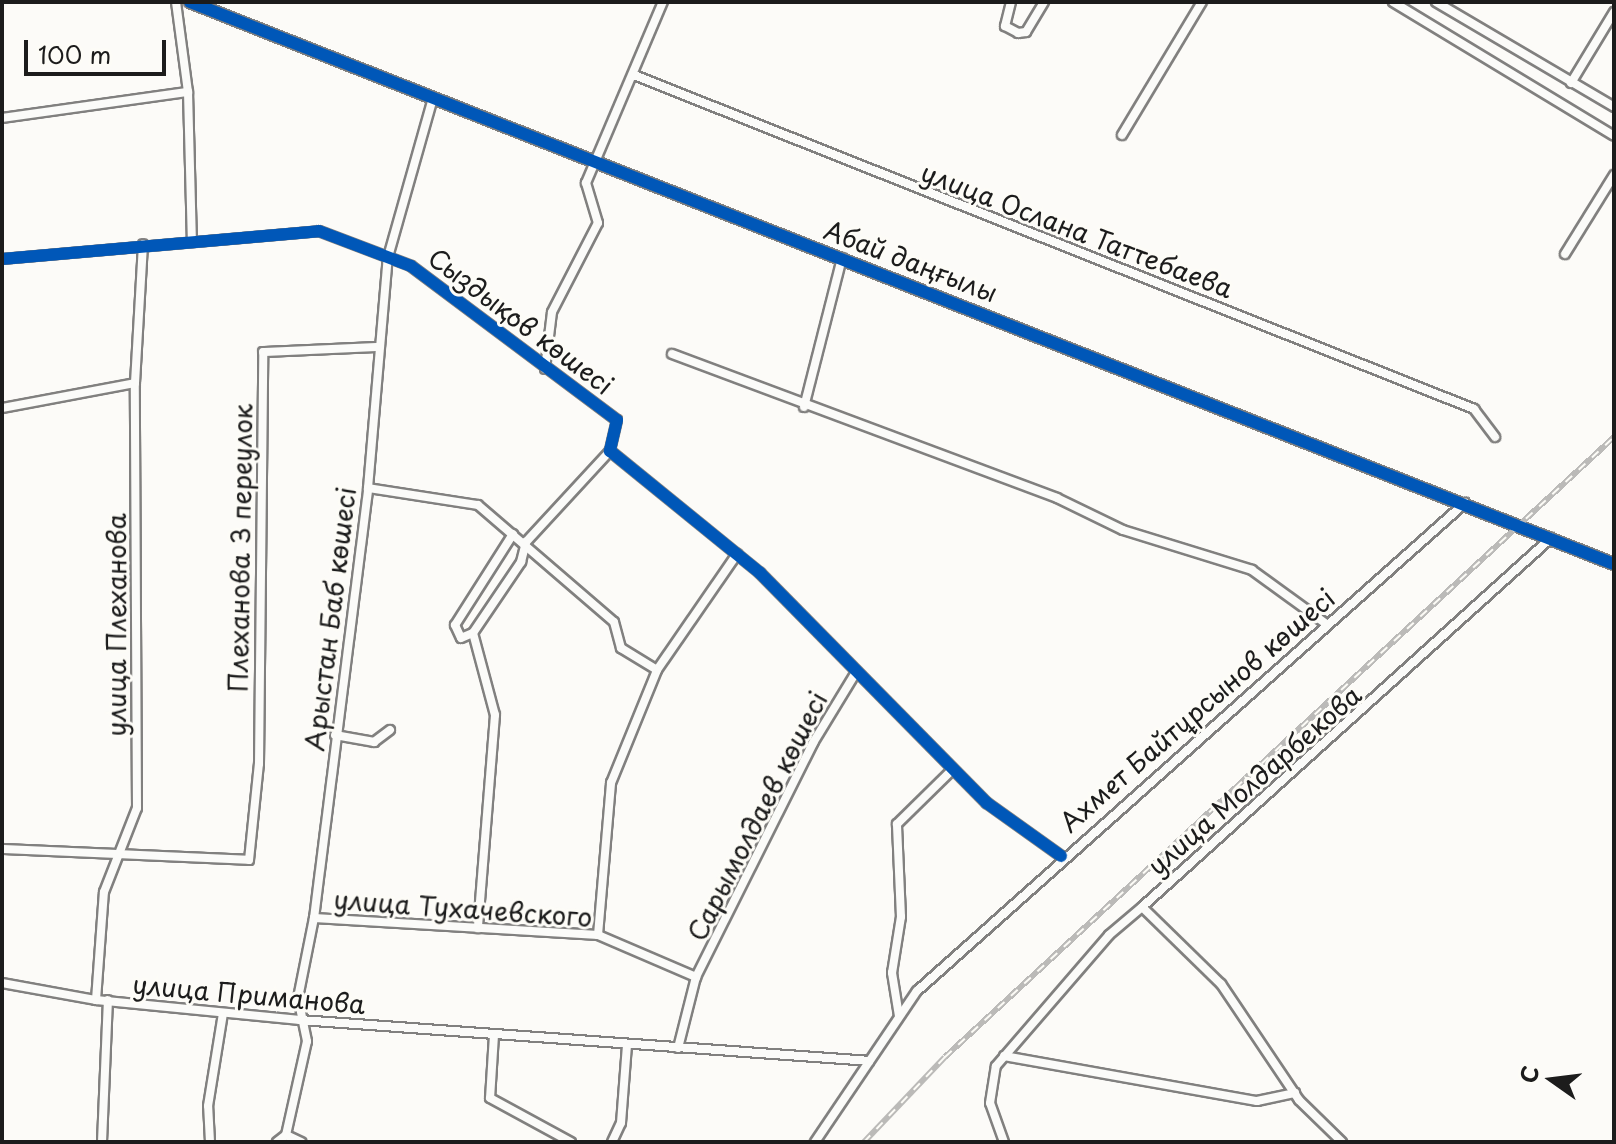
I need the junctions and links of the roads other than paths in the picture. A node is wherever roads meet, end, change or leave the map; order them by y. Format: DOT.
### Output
graph roads {
  1 [pos="176,2"];
  2 [pos="190,2"];
  3 [pos="663,2"];
  4 [pos="1011,2"];
  5 [pos="1044,2"];
  6 [pos="1202,2"];
  7 [pos="1393,2"];
  8 [pos="1436,2"];
  9 [pos="1614,12"];
  10 [pos="634,75"];
  11 [pos="1571,83"];
  12 [pos="188,92"];
  13 [pos="433,98"];
  14 [pos="1614,107"];
  15 [pos="2,118"];
  16 [pos="1122,135"];
  17 [pos="1614,136"];
  18 [pos="594,162"];
  19 [pos="1614,175"];
  20 [pos="192,240"];
  21 [pos="143,244"];
  22 [pos="1565,254"];
  23 [pos="388,257"];
  24 [pos="842,258"];
  25 [pos="2,259"];
  26 [pos="378,347"];
  27 [pos="672,354"];
  28 [pos="545,369"];
  29 [pos="135,383"];
  30 [pos="804,407"];
  31 [pos="2,408"];
  32 [pos="1495,437"];
  33 [pos="610,451"];
  34 [pos="368,488"];
  35 [pos="1465,503"];
  36 [pos="513,534"];
  37 [pos="1551,538"];
  38 [pos="526,542"];
  39 [pos="737,554"];
  40 [pos="1614,564"];
  41 [pos="1325,623"];
  42 [pos="473,633"];
  43 [pos="657,670"];
  44 [pos="855,674"];
  45 [pos="390,730"];
  46 [pos="335,735"];
  47 [pos="953,769"];
  48 [pos="2,849"];
  49 [pos="119,856"];
  50 [pos="1061,856"];
  51 [pos="1142,907"];
  52 [pos="314,918"];
  53 [pos="478,928"];
  54 [pos="598,935"];
  55 [pos="696,977"];
  56 [pos="3,986"];
  57 [pos="96,1000"];
  58 [pos="108,1000"];
  59 [pos="223,1013"];
  60 [pos="899,1017"];
  61 [pos="300,1020"];
  62 [pos="494,1035"];
  63 [pos="627,1045"];
  64 [pos="678,1048"];
  65 [pos="1004,1056"];
  66 [pos="870,1061"];
  67 [pos="1295,1093"];
  68 [pos="286,1135"];
  69 [pos="102,1142"];
  70 [pos="210,1142"];
  71 [pos="277,1142"];
  72 [pos="301,1142"];
  73 [pos="571,1142"];
  74 [pos="612,1142"];
  75 [pos="815,1142"];
  76 [pos="1004,1142"];
  77 [pos="1342,1142"];
  1 -- 12 [label="street"];
  2 -- 13 [label="street, Абай даңғылы"];
  3 -- 10 [label="street"];
  4 -- 5 [label="street"];
  6 -- 16 [label="street"];
  7 -- 17 [label="street"];
  8 -- 11 [label="street"];
  9 -- 11 [label="street"];
  10 -- 18 [label="street"];
  10 -- 32 [label="street, улица Ослана Таттебаева"];
  11 -- 14 [label="street"];
  12 -- 15 [label="street"];
  12 -- 20 [label="street"];
  13 -- 18 [label="street, Абай даңғылы"];
  13 -- 23 [label="street, Арыстан Баб көшесі"];
  18 -- 24 [label="street, Абай даңғылы"];
  18 -- 28 [label="street"];
  19 -- 22 [label="street"];
  20 -- 21 [label="street, Сыздықов көшесі"];
  20 -- 23 [label="street, Сыздықов көшесі"];
  21 -- 25 [label="street, Сыздықов көшесі"];
  21 -- 29 [label="street, улица Плеханова"];
  23 -- 26 [label="street, Арыстан Баб көшесі"];
  23 -- 28 [label="street, Сыздықов көшесі"];
  24 -- 30 [label="street"];
  24 -- 35 [label="street, Абай даңғылы"];
  26 -- 34 [label="street, Арыстан Баб көшесі"];
  26 -- 49 [label="street, Плеханова 3 переулок"];
  27 -- 30 [label="street"];
  28 -- 33 [label="street, Сыздықов көшесі"];
  29 -- 31 [label="street"];
  29 -- 49 [label="street, улица Плеханова"];
  30 -- 41 [label="street"];
  33 -- 38 [label="street"];
  33 -- 39 [label="street"];
  34 -- 36 [label="street"];
  34 -- 46 [label="street, Арыстан Баб көшесі"];
  35 -- 37 [label="street, Абай даңғылы"];
  35 -- 41 [label="street, Ахмет Байтұрсынов көшесі"];
  36 -- 38 [label="street"];
  36 -- 42 [label="street"];
  37 -- 40 [label="street, Абай даңғылы"];
  37 -- 51 [label="street, улица Молдарбекова"];
  38 -- 42 [label="street"];
  38 -- 43 [label="street"];
  39 -- 43 [label="street"];
  39 -- 44 [label="street"];
  41 -- 50 [label="street, Ахмет Байтұрсынов көшесі"];
  42 -- 53 [label="street"];
  43 -- 54 [label="street"];
  44 -- 47 [label="street"];
  44 -- 55 [label="street, Сарымолдаев көшесі"];
  45 -- 46 [label="street"];
  46 -- 52 [label="street, Арыстан Баб көшесі"];
  47 -- 50 [label="street"];
  47 -- 60 [label="street"];
  48 -- 49 [label="street"];
  49 -- 57 [label="street, улица Плеханова"];
  50 -- 60 [label="street, Ахмет Байтұрсынов көшесі"];
  51 -- 65 [label="street"];
  51 -- 67 [label="street, улица Молдарбекова"];
  52 -- 53 [label="street, улица Тухачевского"];
  52 -- 61 [label="street, Арыстан Баб көшесі"];
  53 -- 54 [label="street, улица Тухачевского"];
  54 -- 55 [label="street, улица Тухачевского"];
  55 -- 64 [label="street, Сарымолдаев көшесі"];
  56 -- 57 [label="street, улица Приманова"];
  57 -- 58 [label="street, улица Приманова"];
  58 -- 59 [label="street, улица Приманова"];
  58 -- 69 [label="street"];
  59 -- 61 [label="street, улица Приманова"];
  59 -- 70 [label="street"];
  60 -- 66 [label="street, Ахмет Байтұрсынов көшесі"];
  61 -- 62 [label="street, улица Приманова"];
  61 -- 68 [label="street, Арыстан Баб көшесі"];
  62 -- 63 [label="street, улица Приманова"];
  62 -- 73 [label="street"];
  63 -- 64 [label="street, улица Приманова"];
  63 -- 74 [label="street"];
  64 -- 66 [label="street, улица Приманова"];
  65 -- 67 [label="street"];
  65 -- 76 [label="street"];
  66 -- 75 [label="street, Ахмет Байтұрсынов көшесі"];
  67 -- 77 [label="street, улица Молдарбекова"];
  68 -- 71 [label="street"];
  68 -- 72 [label="street"];
}
